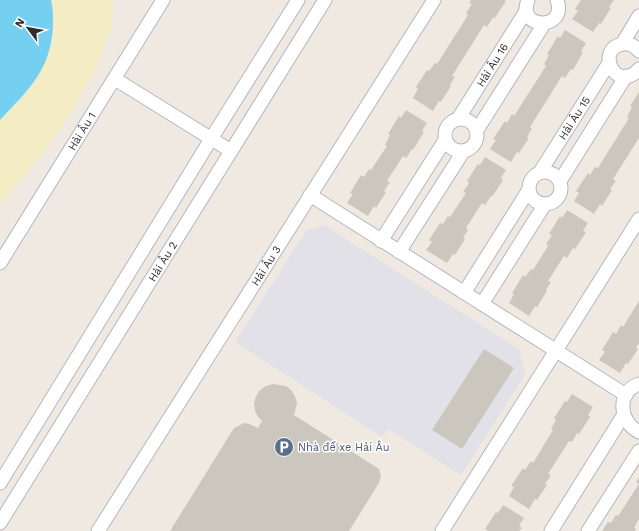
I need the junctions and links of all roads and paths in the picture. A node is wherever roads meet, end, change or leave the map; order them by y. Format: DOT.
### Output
graph roads {
  1 [pos="163,0"];
  2 [pos="298,0"];
  3 [pos="325,0"];
  4 [pos="434,0"];
  5 [pos="558,0"];
  6 [pos="527,6"];
  7 [pos="639,16"];
  8 [pos="544,24"];
  9 [pos="622,44"];
  10 [pos="639,51"];
  11 [pos="609,63"];
  12 [pos="639,69"];
  13 [pos="626,76"];
  14 [pos="115,79"];
  15 [pos="458,119"];
  16 [pos="477,130"];
  17 [pos="211,139"];
  18 [pos="445,140"];
  19 [pos="231,151"];
  20 [pos="463,152"];
  21 [pos="540,172"];
  22 [pos="560,181"];
  23 [pos="528,191"];
  24 [pos="310,195"];
  25 [pos="545,204"];
  26 [pos="639,219"];
  27 [pos="382,241"];
  28 [pos="399,252"];
  29 [pos="0,263"];
  30 [pos="464,293"];
  31 [pos="482,304"];
  32 [pos="556,351"];
  33 [pos="639,384"];
  34 [pos="626,395"];
  35 [pos="624,416"];
  36 [pos="639,432"];
  37 [pos="639,451"];
  38 [pos="0,483"];
  39 [pos="0,523"];
  40 [pos="98,531"];
  41 [pos="442,531"];
  42 [pos="551,531"];
  43 [pos="588,531"];
  1 -- 14 [label="street, Hải Âu 1"];
  2 -- 17 [label="street, Hải Âu 2"];
  3 -- 19 [label="street, Hải Âu 2"];
  4 -- 24 [label="street, Hải Âu 3"];
  5 -- 8 [label="street, Hải Âu 16"];
  6 -- 8 [label="street, Hải Âu 16"];
  6 -- 15 [label="street, Hải Âu 16"];
  7 -- 9 [label="street, Hải Âu 15"];
  8 -- 16 [label="street, Hải Âu 16"];
  9 -- 10 [label="street"];
  9 -- 11 [label="street, Hải Âu 15"];
  11 -- 13 [label="street"];
  11 -- 21 [label="street, Hải Âu 15"];
  12 -- 13 [label="street, Hải Âu 15"];
  13 -- 22 [label="street, Hải Âu 15"];
  14 -- 17 [label="street"];
  14 -- 29 [label="street, Hải Âu 1"];
  15 -- 16 [label="street"];
  15 -- 18 [label="street, Hải Âu 16"];
  16 -- 20 [label="street, Hải Âu 16"];
  17 -- 19 [label="street"];
  17 -- 38 [label="street, Hải Âu 2"];
  18 -- 20 [label="street"];
  18 -- 27 [label="street, Hải Âu 16"];
  19 -- 39 [label="street, Hải Âu 2"];
  20 -- 28 [label="street, Hải Âu 16"];
  21 -- 22 [label="street"];
  21 -- 23 [label="street, Hải Âu 15"];
  22 -- 25 [label="street, Hải Âu 15"];
  23 -- 25 [label="street"];
  23 -- 30 [label="street, Hải Âu 15"];
  24 -- 27 [label="street"];
  24 -- 40 [label="street, Hải Âu 3"];
  25 -- 31 [label="street, Hải Âu 15"];
  26 -- 32 [label="street"];
  27 -- 28 [label="street"];
  28 -- 30 [label="street"];
  30 -- 31 [label="street"];
  31 -- 32 [label="street"];
  32 -- 34 [label="street"];
  32 -- 41 [label="street"];
  33 -- 34 [label="street"];
  34 -- 35 [label="street"];
  35 -- 36 [label="street"];
  35 -- 42 [label="street"];
  37 -- 43 [label="street"];
}
